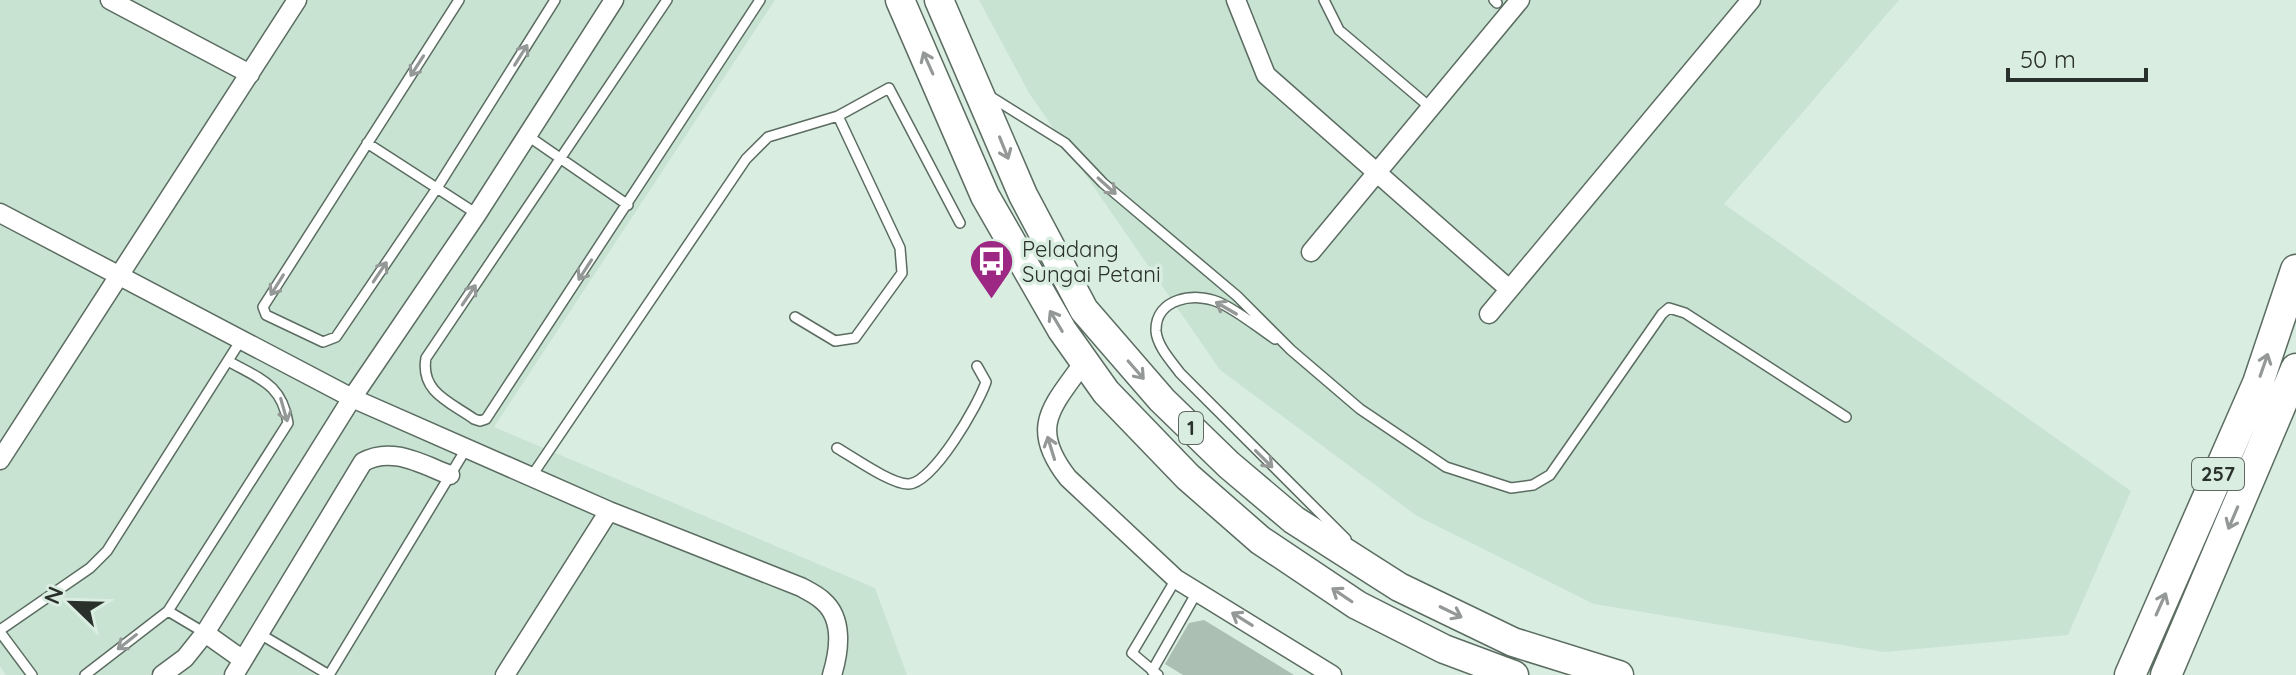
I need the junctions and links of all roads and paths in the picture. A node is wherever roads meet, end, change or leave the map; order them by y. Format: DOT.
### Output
graph roads {
  1 [pos="110,0"];
  2 [pos="297,0"];
  3 [pos="459,0"];
  4 [pos="555,0"];
  5 [pos="614,0"];
  6 [pos="667,0"];
  7 [pos="760,0"];
  8 [pos="900,0"];
  9 [pos="939,0"];
  10 [pos="1236,0"];
  11 [pos="1324,0"];
  12 [pos="1520,0"];
  13 [pos="1746,2"];
  14 [pos="250,74"];
  15 [pos="978,89"];
  16 [pos="1431,108"];
  17 [pos="838,116"];
  18 [pos="528,136"];
  19 [pos="367,143"];
  20 [pos="562,159"];
  21 [pos="1377,172"];
  22 [pos="437,188"];
  23 [pos="628,205"];
  24 [pos="0,213"];
  25 [pos="477,214"];
  26 [pos="960,223"];
  27 [pos="1311,252"];
  28 [pos="2296,270"];
  29 [pos="120,277"];
  30 [pos="1509,289"];
  31 [pos="1489,314"];
  32 [pos="795,317"];
  33 [pos="241,340"];
  34 [pos="1291,350"];
  35 [pos="228,361"];
  36 [pos="1084,362"];
  37 [pos="977,366"];
  38 [pos="2296,369"];
  39 [pos="352,398"];
  40 [pos="1846,417"];
  41 [pos="837,448"];
  42 [pos="466,449"];
  43 [pos="0,460"];
  44 [pos="450,475"];
  45 [pos="531,477"];
  46 [pos="609,511"];
  47 [pos="1176,579"];
  48 [pos="1399,587"];
  49 [pos="1197,592"];
  50 [pos="168,611"];
  51 [pos="0,631"];
  52 [pos="205,633"];
  53 [pos="260,634"];
  54 [pos="239,668"];
  55 [pos="1155,673"];
  56 [pos="32,675"];
  57 [pos="85,675"];
  58 [pos="162,675"];
  59 [pos="329,675"];
  60 [pos="505,675"];
  61 [pos="832,675"];
  62 [pos="1332,675"];
  63 [pos="1514,675"];
  64 [pos="1619,675"];
  65 [pos="2130,675"];
  66 [pos="2166,675"];
  1 -- 14 [label="street"];
  2 -- 14 [label="street"];
  3 -- 19 [label="lane, one-way"];
  22 -- 4 [label="lane, one-way"];
  5 -- 18 [label="street"];
  6 -- 20 [label="lane"];
  7 -- 23 [label="lane"];
  36 -- 8 [label="main road, 1, one-way"];
  9 -- 15 [label="main road, 1"];
  10 -- 21 [label="street"];
  11 -- 16 [label="lane"];
  12 -- 16 [label="street"];
  13 -- 30 [label="street"];
  14 -- 29 [label="street"];
  15 -- 34 [label="lane, one-way"];
  15 -- 48 [label="main road, 1, one-way"];
  16 -- 21 [label="street"];
  17 -- 26 [label="lane"];
  17 -- 32 [label="lane"];
  17 -- 45 [label="lane"];
  18 -- 20 [label="lane"];
  18 -- 25 [label="street"];
  19 -- 22 [label="lane"];
  19 -- 22 [label="lane, one-way"];
  20 -- 23 [label="lane"];
  23 -- 20 [label="lane, one-way"];
  21 -- 27 [label="street"];
  21 -- 30 [label="street"];
  22 -- 25 [label="lane"];
  24 -- 29 [label="street"];
  25 -- 39 [label="street"];
  65 -- 28 [label="highway, 257, one-way"];
  29 -- 33 [label="street"];
  29 -- 43 [label="street"];
  30 -- 31 [label="street"];
  33 -- 35 [label="lane"];
  33 -- 39 [label="street"];
  34 -- 40 [label="lane"];
  34 -- 48 [label="lane, one-way"];
  35 -- 50 [label="lane, one-way"];
  35 -- 51 [label="lane"];
  47 -- 36 [label="street, one-way"];
  63 -- 36 [label="main road, 1, one-way"];
  37 -- 41 [label="lane"];
  38 -- 66 [label="highway, 257, one-way"];
  39 -- 42 [label="street"];
  39 -- 52 [label="street"];
  42 -- 44 [label="lane"];
  42 -- 45 [label="street"];
  44 -- 53 [label="street"];
  44 -- 59 [label="lane"];
  45 -- 46 [label="street"];
  46 -- 60 [label="street"];
  46 -- 61 [label="street"];
  47 -- 49 [label="street"];
  47 -- 55 [label="lane"];
  48 -- 64 [label="main road, 1, one-way"];
  49 -- 55 [label="lane"];
  62 -- 49 [label="street, one-way"];
  50 -- 52 [label="lane"];
  50 -- 57 [label="lane, one-way"];
  51 -- 56 [label="lane"];
  52 -- 54 [label="street"];
  52 -- 58 [label="street"];
  53 -- 54 [label="street"];
  53 -- 59 [label="lane"];
}
